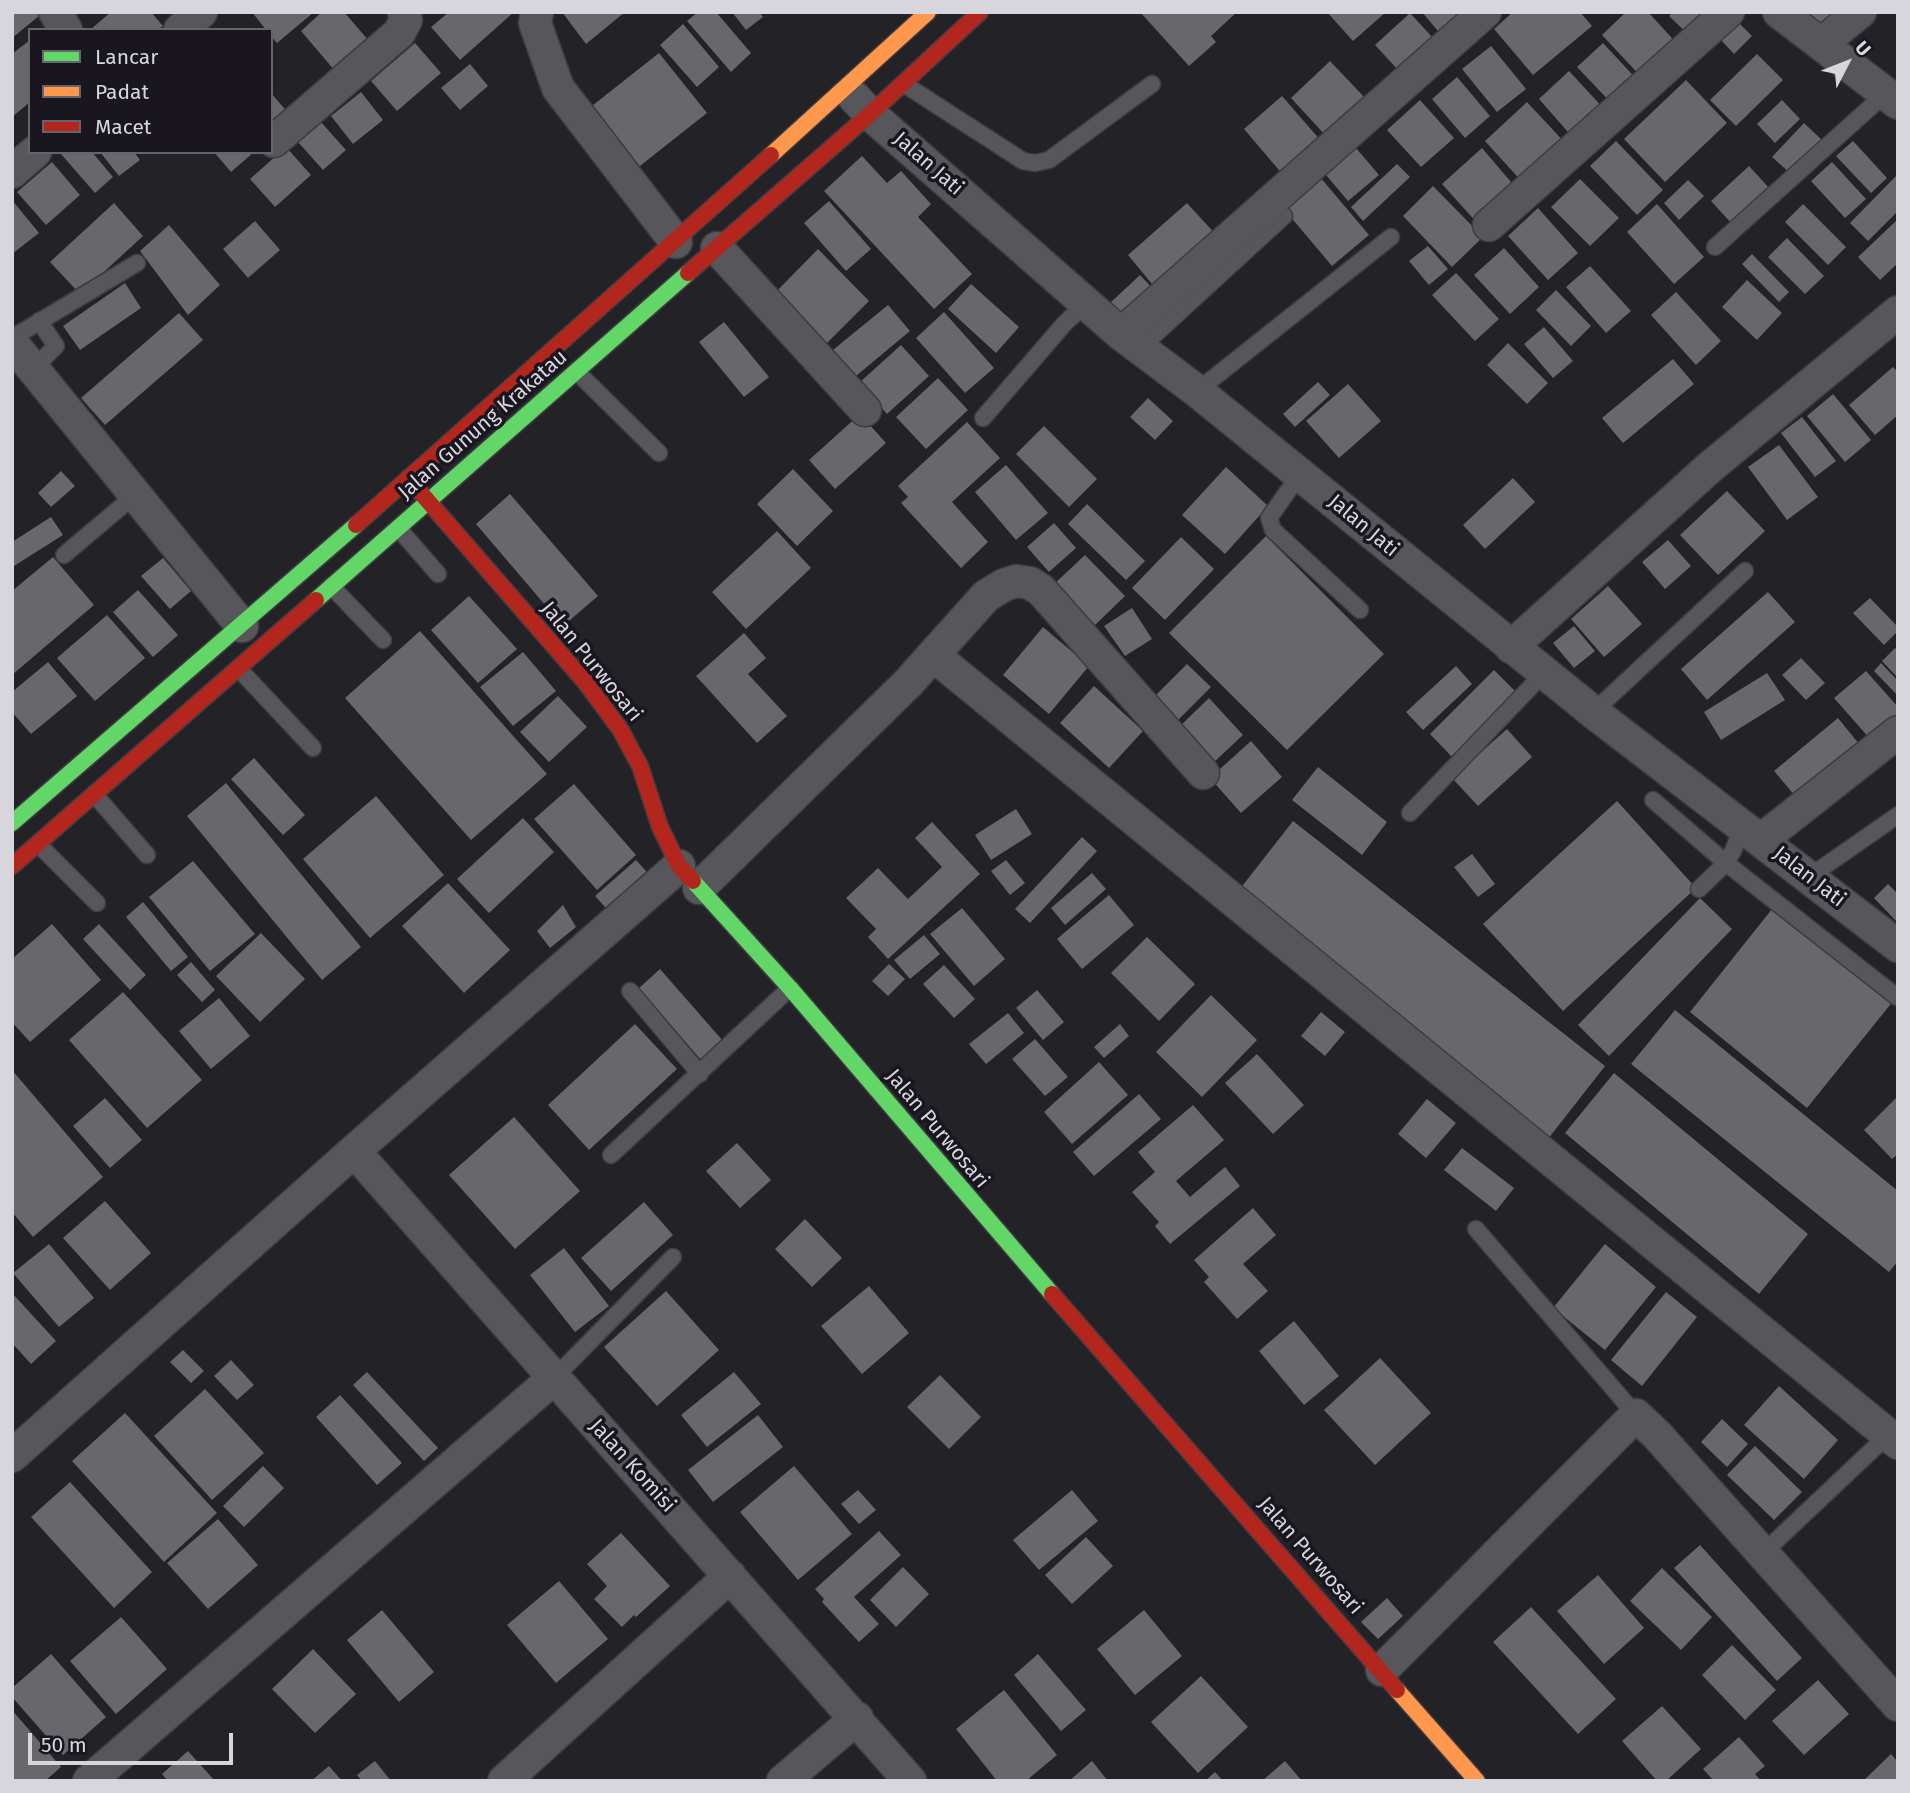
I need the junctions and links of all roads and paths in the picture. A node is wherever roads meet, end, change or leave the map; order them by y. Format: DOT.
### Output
graph roads {
  1 [pos="55,12"];
  2 [pos="201,12"];
  3 [pos="404,12"];
  4 [pos="537,12"];
  5 [pos="928,12"];
  6 [pos="980,12"];
  7 [pos="1485,12"];
  8 [pos="1728,12"];
  9 [pos="1779,12"];
  10 [pos="1860,12"];
  11 [pos="65,28"];
  12 [pos="182,28"];
  13 [pos="1821,44"];
  14 [pos="904,84"];
  15 [pos="1152,84"];
  16 [pos="846,87"];
  17 [pos="1894,100"];
  18 [pos="870,114"];
  19 [pos="274,141"];
  20 [pos="33,154"];
  21 [pos="12,172"];
  22 [pos="1284,216"];
  23 [pos="1489,225"];
  24 [pos="1391,237"];
  25 [pos="676,242"];
  26 [pos="1715,247"];
  27 [pos="717,248"];
  28 [pos="137,263"];
  29 [pos="1087,303"];
  30 [pos="1898,312"];
  31 [pos="38,321"];
  32 [pos="12,341"];
  33 [pos="1130,342"];
  34 [pos="33,369"];
  35 [pos="576,371"];
  36 [pos="1197,391"];
  37 [pos="865,410"];
  38 [pos="983,418"];
  39 [pos="659,453"];
  40 [pos="1300,474"];
  41 [pos="408,478"];
  42 [pos="135,495"];
  43 [pos="428,501"];
  44 [pos="377,505"];
  45 [pos="398,527"];
  46 [pos="64,555"];
  47 [pos="1745,571"];
  48 [pos="438,574"];
  49 [pos="331,586"];
  50 [pos="1360,610"];
  51 [pos="242,626"];
  52 [pos="383,640"];
  53 [pos="1511,647"];
  54 [pos="933,655"];
  55 [pos="238,668"];
  56 [pos="1544,673"];
  57 [pos="1592,712"];
  58 [pos="1898,732"];
  59 [pos="313,748"];
  60 [pos="1203,773"];
  61 [pos="94,794"];
  62 [pos="1653,800"];
  63 [pos="1410,813"];
  64 [pos="1898,815"];
  65 [pos="12,823"];
  66 [pos="1752,833"];
  67 [pos="37,844"];
  68 [pos="147,855"];
  69 [pos="1726,863"];
  70 [pos="12,866"];
  71 [pos="689,877"];
  72 [pos="1809,877"];
  73 [pos="1699,889"];
  74 [pos="97,902"];
  75 [pos="1898,946"];
  76 [pos="790,988"];
  77 [pos="630,991"];
  78 [pos="1897,997"];
  79 [pos="700,1074"];
  80 [pos="354,1151"];
  81 [pos="611,1155"];
  82 [pos="1476,1230"];
  83 [pos="673,1256"];
  84 [pos="554,1378"];
  85 [pos="1636,1415"];
  86 [pos="1893,1439"];
  87 [pos="12,1455"];
  88 [pos="1763,1553"];
  89 [pos="730,1576"];
  90 [pos="1382,1670"];
  91 [pos="1898,1705"];
  92 [pos="857,1718"];
  93 [pos="89,1781"];
  94 [pos="504,1781"];
  95 [pos="783,1781"];
  96 [pos="910,1781"];
  97 [pos="1477,1781"];
  1 -- 11 [label="street"];
  2 -- 12 [label="street"];
  3 -- 19 [label="street"];
  4 -- 25 [label="street"];
  5 -- 16 [label="main road, Jalan Gunung Krakatau"];
  6 -- 14 [label="main road, Jalan Gunung Krakatau"];
  7 -- 33 [label="street"];
  8 -- 23 [label="street"];
  9 -- 13 [label="street"];
  10 -- 13 [label="street"];
  13 -- 17 [label="street"];
  14 -- 15 [label="lane"];
  14 -- 18 [label="main road, Jalan Gunung Krakatau"];
  16 -- 18 [label="street, Jalan Jati"];
  16 -- 25 [label="main road, Jalan Gunung Krakatau"];
  17 -- 26 [label="lane"];
  18 -- 27 [label="main road, Jalan Gunung Krakatau"];
  18 -- 29 [label="street, Jalan Jati"];
  20 -- 21 [label="street"];
  22 -- 33 [label="lane"];
  24 -- 36 [label="lane"];
  25 -- 41 [label="main road, Jalan Gunung Krakatau"];
  27 -- 35 [label="main road, Jalan Gunung Krakatau"];
  27 -- 37 [label="street"];
  28 -- 31 [label="lane"];
  29 -- 33 [label="street, Jalan Jati"];
  29 -- 38 [label="lane"];
  30 -- 53 [label="street"];
  31 -- 32 [label="lane"];
  31 -- 34 [label="lane"];
  32 -- 34 [label="street"];
  33 -- 36 [label="street, Jalan Jati"];
  34 -- 42 [label="street"];
  35 -- 39 [label="lane"];
  35 -- 43 [label="main road, Jalan Gunung Krakatau"];
  36 -- 40 [label="street, Jalan Jati"];
  40 -- 50 [label="lane"];
  40 -- 53 [label="street, Jalan Jati"];
  41 -- 43 [label="main road, Jalan Purwosari"];
  41 -- 44 [label="main road, Jalan Gunung Krakatau"];
  42 -- 46 [label="lane"];
  42 -- 51 [label="street"];
  43 -- 45 [label="main road, Jalan Gunung Krakatau"];
  43 -- 71 [label="main road, Jalan Purwosari"];
  44 -- 45 [label="lane"];
  44 -- 51 [label="main road, Jalan Gunung Krakatau"];
  45 -- 48 [label="lane"];
  45 -- 49 [label="main road, Jalan Gunung Krakatau"];
  47 -- 57 [label="lane"];
  49 -- 52 [label="lane"];
  49 -- 55 [label="main road, Jalan Gunung Krakatau"];
  51 -- 65 [label="main road, Jalan Gunung Krakatau"];
  53 -- 56 [label="street, Jalan Jati"];
  54 -- 60 [label="street"];
  54 -- 71 [label="street"];
  54 -- 86 [label="street"];
  55 -- 59 [label="lane"];
  55 -- 61 [label="main road, Jalan Gunung Krakatau"];
  56 -- 57 [label="street, Jalan Jati"];
  56 -- 63 [label="lane"];
  57 -- 66 [label="street, Jalan Jati"];
  58 -- 66 [label="street"];
  61 -- 67 [label="main road, Jalan Gunung Krakatau"];
  61 -- 68 [label="lane"];
  62 -- 69 [label="lane"];
  64 -- 72 [label="lane"];
  66 -- 69 [label="lane"];
  66 -- 72 [label="street, Jalan Jati"];
  67 -- 70 [label="main road, Jalan Gunung Krakatau"];
  67 -- 74 [label="lane"];
  69 -- 73 [label="lane"];
  69 -- 78 [label="lane"];
  71 -- 76 [label="main road, Jalan Purwosari"];
  71 -- 80 [label="street"];
  72 -- 75 [label="street, Jalan Jati"];
  76 -- 79 [label="lane"];
  76 -- 90 [label="main road, Jalan Purwosari"];
  77 -- 79 [label="lane"];
  79 -- 81 [label="lane"];
  80 -- 84 [label="street, Jalan Komisi"];
  80 -- 87 [label="street"];
  82 -- 85 [label="lane"];
  83 -- 84 [label="lane"];
  84 -- 89 [label="street, Jalan Komisi"];
  84 -- 93 [label="street"];
  85 -- 88 [label="street"];
  85 -- 90 [label="street"];
  86 -- 88 [label="lane"];
  88 -- 91 [label="street"];
  89 -- 92 [label="street, Jalan Komisi"];
  89 -- 94 [label="street"];
  90 -- 97 [label="main road, Jalan Purwosari"];
  92 -- 95 [label="street"];
  92 -- 96 [label="street, Jalan Komisi"];
}
